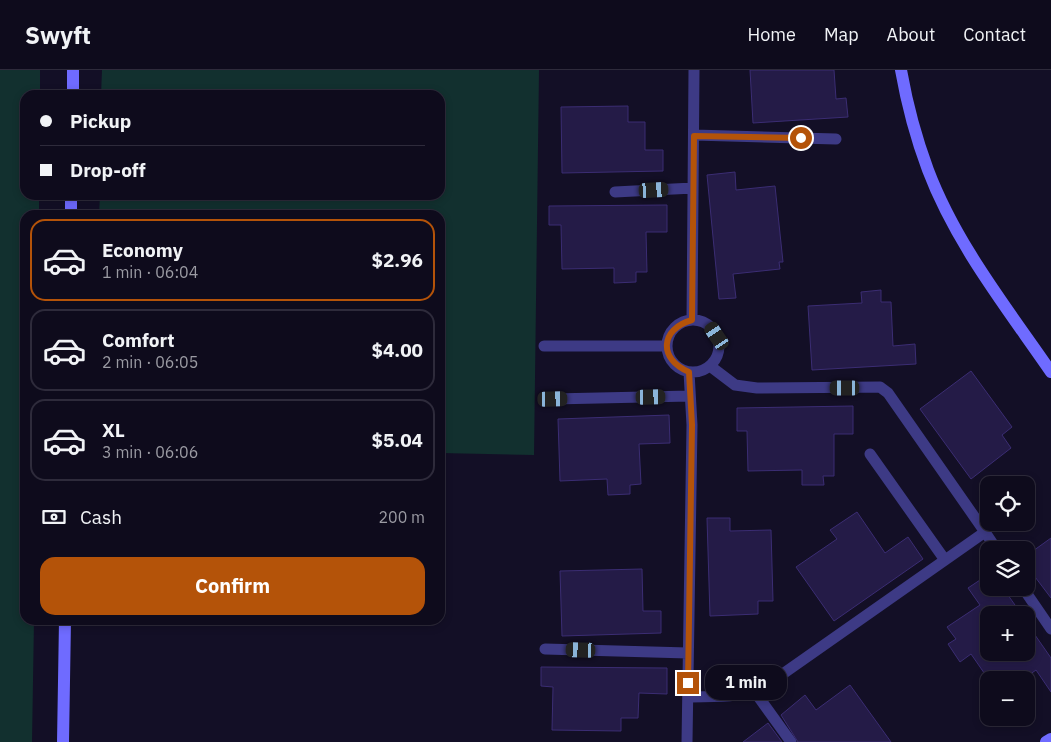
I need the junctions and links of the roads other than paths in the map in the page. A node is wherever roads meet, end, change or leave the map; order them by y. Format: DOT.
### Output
graph roads {
  1 [pos="73,70"];
  2 [pos="694,70"];
  3 [pos="902,70"];
  4 [pos="73,90"];
  5 [pos="694,136"];
  6 [pos="836,139"];
  7 [pos="693,188"];
  8 [pos="615,192"];
  9 [pos="692,320"];
  10 [pos="544,346"];
  11 [pos="666,346"];
  12 [pos="710,366"];
  13 [pos="689,372"];
  14 [pos="1051,372"];
  15 [pos="690,396"];
  16 [pos="553,399"];
  17 [pos="870,454"];
  18 [pos="985,532"];
  19 [pos="991,541"];
  20 [pos="945,560"];
  21 [pos="1028,596"];
  22 [pos="65,625"];
  23 [pos="1051,629"];
  24 [pos="545,649"];
  25 [pos="688,653"];
  26 [pos="755,692"];
  27 [pos="688,697"];
  28 [pos="1051,739"];
  29 [pos="64,742"];
  30 [pos="687,742"];
  31 [pos="790,742"];
  32 [pos="1046,742"];
  1 -- 4 [label="main road"];
  2 -- 5 [label="lane"];
  3 -- 14 [label="main road"];
  5 -- 6 [label="lane"];
  5 -- 7 [label="lane"];
  7 -- 8 [label="lane"];
  7 -- 9 [label="lane"];
  9 -- 11 [label="lane"];
  9 -- 12 [label="lane"];
  10 -- 11 [label="lane"];
  11 -- 13 [label="lane"];
  12 -- 13 [label="lane"];
  12 -- 18 [label="lane"];
  13 -- 15 [label="lane"];
  15 -- 16 [label="lane"];
  15 -- 25 [label="lane"];
  17 -- 20 [label="lane"];
  18 -- 19 [label="lane"];
  18 -- 20 [label="lane"];
  20 -- 26 [label="lane"];
  21 -- 23 [label="lane"];
  22 -- 29 [label="main road"];
  24 -- 25 [label="lane"];
  25 -- 27 [label="lane"];
  26 -- 27 [label="lane"];
  26 -- 31 [label="lane"];
  27 -- 30 [label="lane"];
  28 -- 32 [label="main road"];
}
